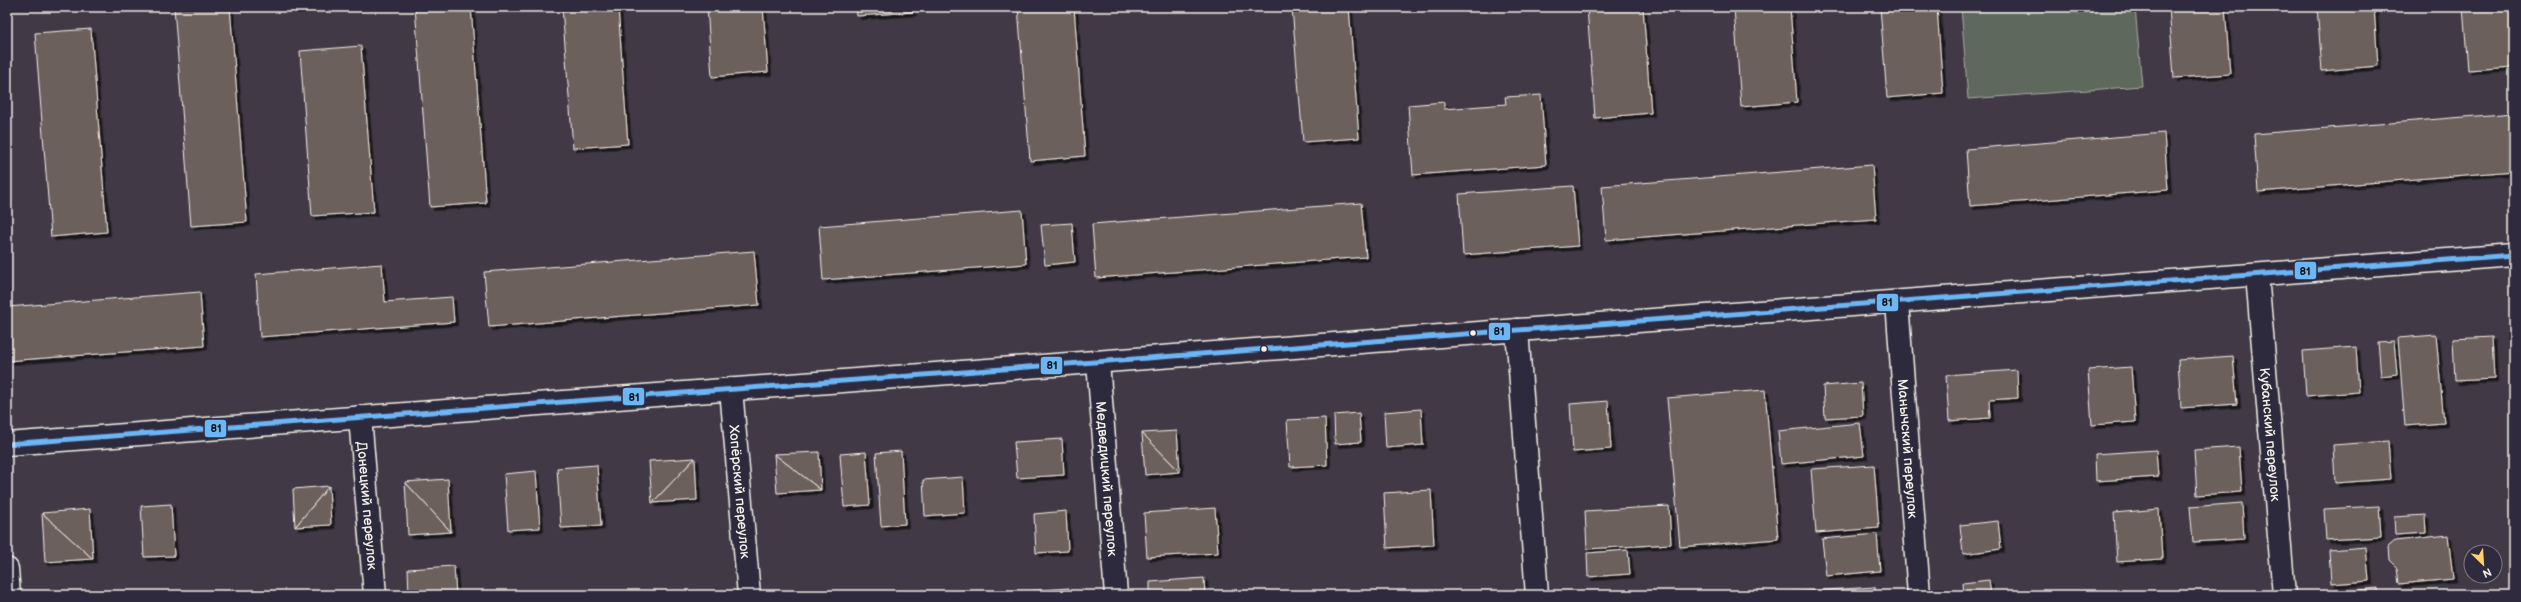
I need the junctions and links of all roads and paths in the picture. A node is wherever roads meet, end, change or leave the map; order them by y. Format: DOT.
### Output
graph roads {
  1 [pos="2514,255"];
  2 [pos="2257,275"];
  3 [pos="1897,302"];
  4 [pos="1517,330"];
  5 [pos="1098,362"];
  6 [pos="731,389"];
  7 [pos="360,417"];
  8 [pos="7,444"];
  9 [pos="7,569"];
  10 [pos="9,595"];
  11 [pos="375,595"];
  12 [pos="749,595"];
  13 [pos="1116,595"];
  14 [pos="1537,595"];
  15 [pos="1919,595"];
  16 [pos="2284,595"];
  1 -- 2 [label="main road"];
  2 -- 3 [label="main road"];
  2 -- 16 [label="main road, Кубанский переулок"];
  3 -- 4 [label="main road"];
  3 -- 15 [label="main road, Манычский переулок"];
  4 -- 5 [label="main road"];
  4 -- 14 [label="main road"];
  5 -- 6 [label="main road"];
  5 -- 13 [label="main road, Медведицкий переулок"];
  6 -- 7 [label="main road"];
  6 -- 12 [label="main road, Хопёрский переулок"];
  7 -- 8 [label="main road"];
  7 -- 11 [label="main road, Донецкий переулок"];
  9 -- 10 [label="main road"];
}
